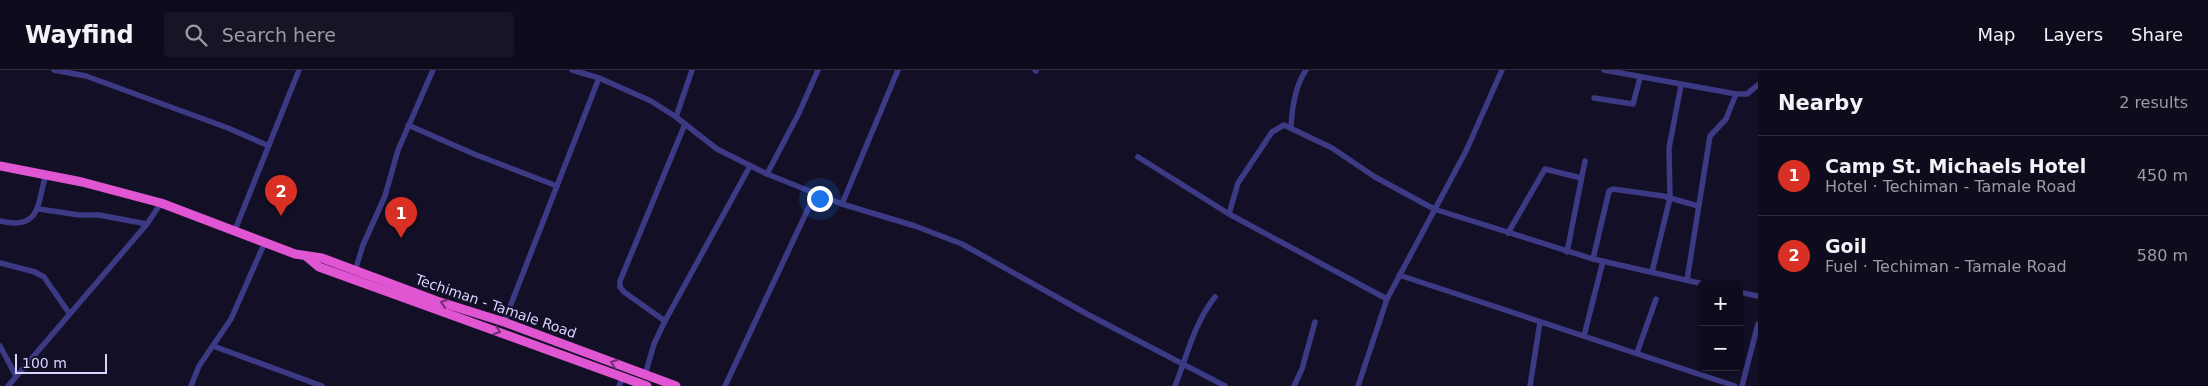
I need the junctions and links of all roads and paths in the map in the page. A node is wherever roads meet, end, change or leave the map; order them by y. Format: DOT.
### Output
graph roads {
  1 [pos="54,70"];
  2 [pos="299,70"];
  3 [pos="432,70"];
  4 [pos="572,70"];
  5 [pos="692,70"];
  6 [pos="818,70"];
  7 [pos="898,70"];
  8 [pos="1306,70"];
  9 [pos="1502,70"];
  10 [pos="1604,70"];
  11 [pos="599,78"];
  12 [pos="1640,78"];
  13 [pos="1681,85"];
  14 [pos="1758,85"];
  15 [pos="1736,94"];
  16 [pos="1594,98"];
  17 [pos="676,117"];
  18 [pos="685,124"];
  19 [pos="408,125"];
  20 [pos="1291,126"];
  21 [pos="269,146"];
  22 [pos="1138,157"];
  23 [pos="1585,161"];
  24 [pos="0,166"];
  25 [pos="750,166"];
  26 [pos="46,174"];
  27 [pos="767,174"];
  28 [pos="1581,178"];
  29 [pos="557,186"];
  30 [pos="815,194"];
  31 [pos="1670,198"];
  32 [pos="161,203"];
  33 [pos="842,204"];
  34 [pos="1698,206"];
  35 [pos="39,208"];
  36 [pos="1434,209"];
  37 [pos="1229,214"];
  38 [pos="0,221"];
  39 [pos="147,224"];
  40 [pos="234,230"];
  41 [pos="1508,233"];
  42 [pos="266,242"];
  43 [pos="1567,252"];
  44 [pos="306,256"];
  45 [pos="1593,259"];
  46 [pos="1603,261"];
  47 [pos="0,263"];
  48 [pos="356,271"];
  49 [pos="1652,272"];
  50 [pos="1399,275"];
  51 [pos="1687,280"];
  52 [pos="1698,283"];
  53 [pos="1743,293"];
  54 [pos="1758,296"];
  55 [pos="1215,297"];
  56 [pos="1387,299"];
  57 [pos="1656,300"];
  58 [pos="69,313"];
  59 [pos="665,321"];
  60 [pos="504,322"];
  61 [pos="1315,322"];
  62 [pos="1540,322"];
  63 [pos="1758,324"];
  64 [pos="1584,336"];
  65 [pos="0,346"];
  66 [pos="213,346"];
  67 [pos="1637,353"];
  68 [pos="1183,365"];
  69 [pos="645,375"];
  70 [pos="16,376"];
  71 [pos="621,382"];
  72 [pos="8,386"];
  73 [pos="191,386"];
  74 [pos="322,386"];
  75 [pos="647,386"];
  76 [pos="676,386"];
  77 [pos="725,386"];
  78 [pos="1175,386"];
  79 [pos="1225,386"];
  80 [pos="1294,386"];
  81 [pos="1358,386"];
  82 [pos="1530,386"];
  83 [pos="1735,386"];
  84 [pos="1742,386"];
  1 -- 21 [label="street"];
  2 -- 21 [label="street"];
  3 -- 19 [label="street"];
  4 -- 11 [label="street"];
  5 -- 17 [label="street"];
  6 -- 27 [label="street"];
  7 -- 33 [label="street"];
  8 -- 20 [label="street"];
  9 -- 36 [label="street"];
  10 -- 12 [label="street"];
  11 -- 17 [label="street"];
  11 -- 29 [label="street"];
  12 -- 13 [label="street"];
  12 -- 16 [label="street"];
  13 -- 15 [label="street"];
  13 -- 31 [label="street"];
  14 -- 15 [label="street"];
  15 -- 34 [label="street"];
  17 -- 18 [label="street"];
  18 -- 25 [label="street"];
  18 -- 59 [label="street"];
  19 -- 29 [label="street"];
  19 -- 48 [label="street"];
  20 -- 36 [label="street"];
  20 -- 37 [label="street"];
  21 -- 40 [label="street"];
  22 -- 37 [label="street"];
  23 -- 28 [label="street"];
  24 -- 26 [label="highway, Techiman - Tamale Road"];
  25 -- 27 [label="street"];
  25 -- 59 [label="street"];
  26 -- 32 [label="highway, Techiman - Tamale Road"];
  26 -- 35 [label="street"];
  27 -- 30 [label="street"];
  28 -- 41 [label="street"];
  28 -- 43 [label="street"];
  29 -- 60 [label="street"];
  30 -- 33 [label="street"];
  30 -- 77 [label="street"];
  31 -- 34 [label="street"];
  31 -- 45 [label="street"];
  31 -- 49 [label="street"];
  32 -- 39 [label="street"];
  32 -- 40 [label="highway, Techiman - Tamale Road"];
  33 -- 68 [label="street"];
  34 -- 51 [label="street"];
  35 -- 38 [label="street"];
  35 -- 39 [label="street"];
  36 -- 41 [label="street"];
  36 -- 50 [label="street"];
  37 -- 56 [label="street"];
  39 -- 58 [label="street"];
  40 -- 42 [label="highway, Techiman - Tamale Road"];
  41 -- 43 [label="street"];
  42 -- 44 [label="highway, Techiman - Tamale Road"];
  42 -- 66 [label="street"];
  43 -- 45 [label="street"];
  44 -- 48 [label="highway, Techiman - Tamale Road"];
  44 -- 71 [label="highway, Techiman - Tamale Road, one-way"];
  45 -- 46 [label="street"];
  46 -- 49 [label="street"];
  46 -- 64 [label="street"];
  47 -- 58 [label="street"];
  60 -- 48 [label="highway, Techiman - Tamale Road, one-way"];
  49 -- 51 [label="street"];
  50 -- 56 [label="street"];
  50 -- 62 [label="street"];
  51 -- 52 [label="street"];
  53 -- 54 [label="street"];
  55 -- 68 [label="street"];
  56 -- 81 [label="street"];
  57 -- 67 [label="street"];
  58 -- 70 [label="street"];
  59 -- 69 [label="street"];
  69 -- 60 [label="highway, Techiman - Tamale Road, one-way"];
  61 -- 80 [label="street"];
  62 -- 64 [label="street"];
  62 -- 82 [label="street"];
  63 -- 84 [label="street"];
  64 -- 67 [label="street"];
  65 -- 70 [label="street"];
  66 -- 73 [label="street"];
  66 -- 74 [label="street"];
  67 -- 83 [label="street"];
  68 -- 78 [label="street"];
  68 -- 79 [label="street"];
  69 -- 76 [label="highway, Techiman - Tamale Road"];
  70 -- 72 [label="street"];
  71 -- 75 [label="highway, Techiman - Tamale Road"];
}
